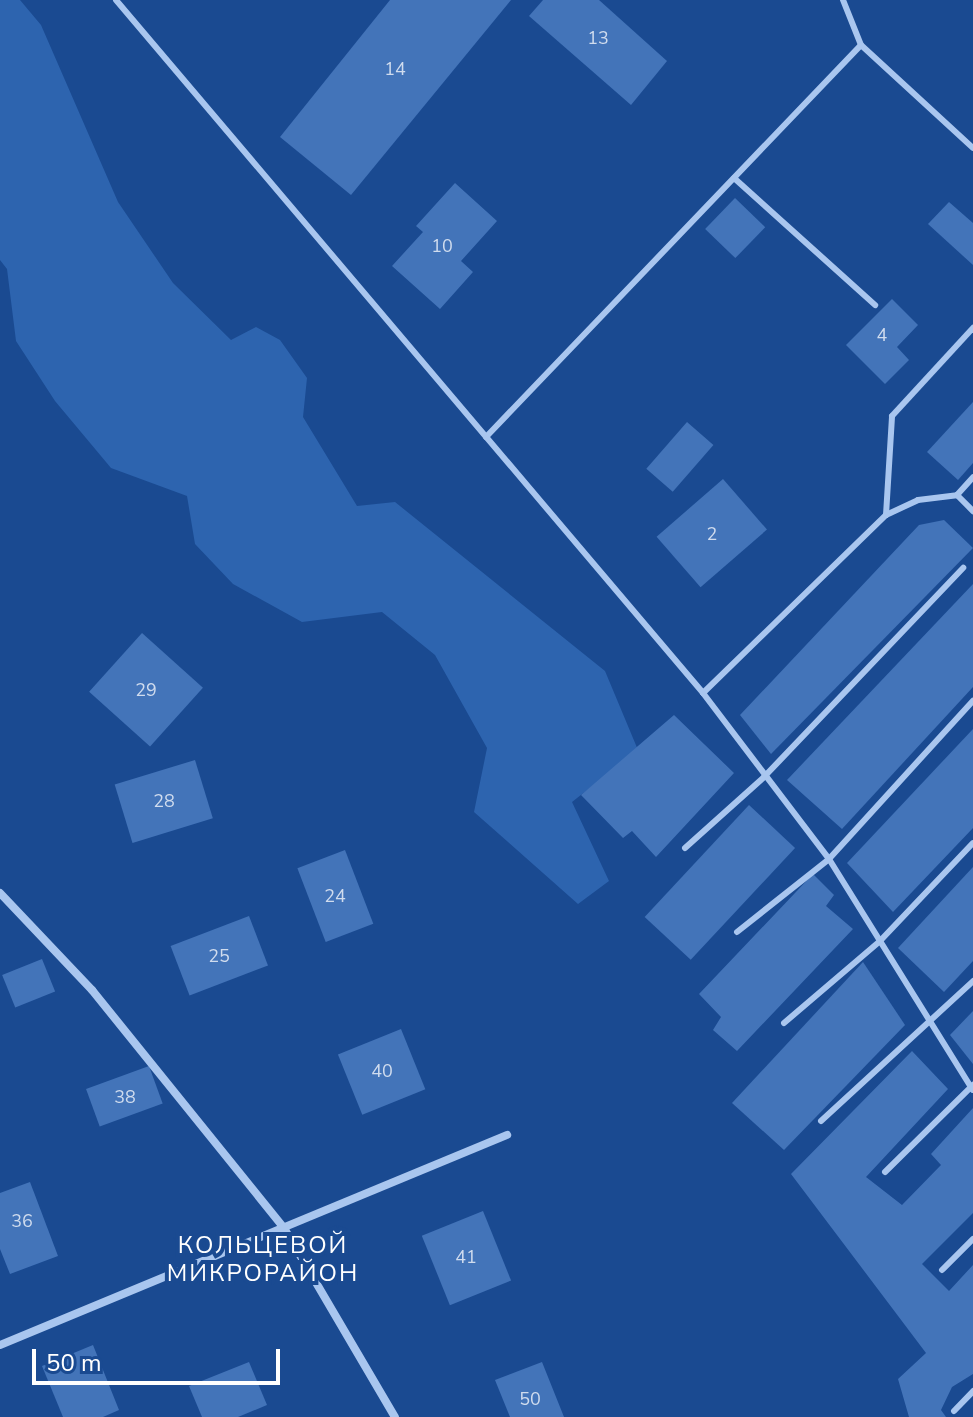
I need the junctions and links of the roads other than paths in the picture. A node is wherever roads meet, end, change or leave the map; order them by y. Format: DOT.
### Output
graph roads {
  1 [pos="116,0"];
  2 [pos="843,0"];
  3 [pos="861,45"];
  4 [pos="973,148"];
  5 [pos="734,178"];
  6 [pos="875,305"];
  7 [pos="973,328"];
  8 [pos="486,437"];
  9 [pos="973,477"];
  10 [pos="957,495"];
  11 [pos="973,511"];
  12 [pos="886,515"];
  13 [pos="963,568"];
  14 [pos="703,693"];
  15 [pos="973,701"];
  16 [pos="764,777"];
  17 [pos="973,843"];
  18 [pos="685,848"];
  19 [pos="829,859"];
  20 [pos="0,893"];
  21 [pos="737,932"];
  22 [pos="880,941"];
  23 [pos="973,981"];
  24 [pos="784,1023"];
  25 [pos="931,1025"];
  26 [pos="972,1088"];
  27 [pos="821,1121"];
  28 [pos="507,1135"];
  29 [pos="885,1172"];
  30 [pos="284,1228"];
  31 [pos="973,1239"];
  32 [pos="942,1270"];
  33 [pos="0,1345"];
  34 [pos="973,1391"];
  35 [pos="954,1411"];
  36 [pos="395,1417"];
  1 -- 8 [label="lane"];
  2 -- 3 [label="lane"];
  3 -- 4 [label="lane"];
  3 -- 5 [label="lane"];
  5 -- 6 [label="lane"];
  5 -- 8 [label="lane"];
  7 -- 12 [label="lane"];
  8 -- 14 [label="lane"];
  9 -- 10 [label="lane"];
  10 -- 11 [label="lane"];
  10 -- 12 [label="lane"];
  12 -- 14 [label="lane"];
  13 -- 16 [label="lane"];
  14 -- 16 [label="lane"];
  15 -- 19 [label="lane"];
  16 -- 18 [label="lane"];
  16 -- 19 [label="lane"];
  17 -- 22 [label="lane"];
  19 -- 21 [label="lane"];
  19 -- 22 [label="lane"];
  20 -- 30 [label="street"];
  22 -- 24 [label="lane"];
  22 -- 25 [label="lane"];
  23 -- 25 [label="lane"];
  25 -- 26 [label="lane"];
  25 -- 27 [label="lane"];
  26 -- 29 [label="lane"];
  28 -- 30 [label="street"];
  30 -- 33 [label="street"];
  30 -- 36 [label="street"];
  31 -- 32 [label="lane"];
  34 -- 35 [label="lane"];
}
